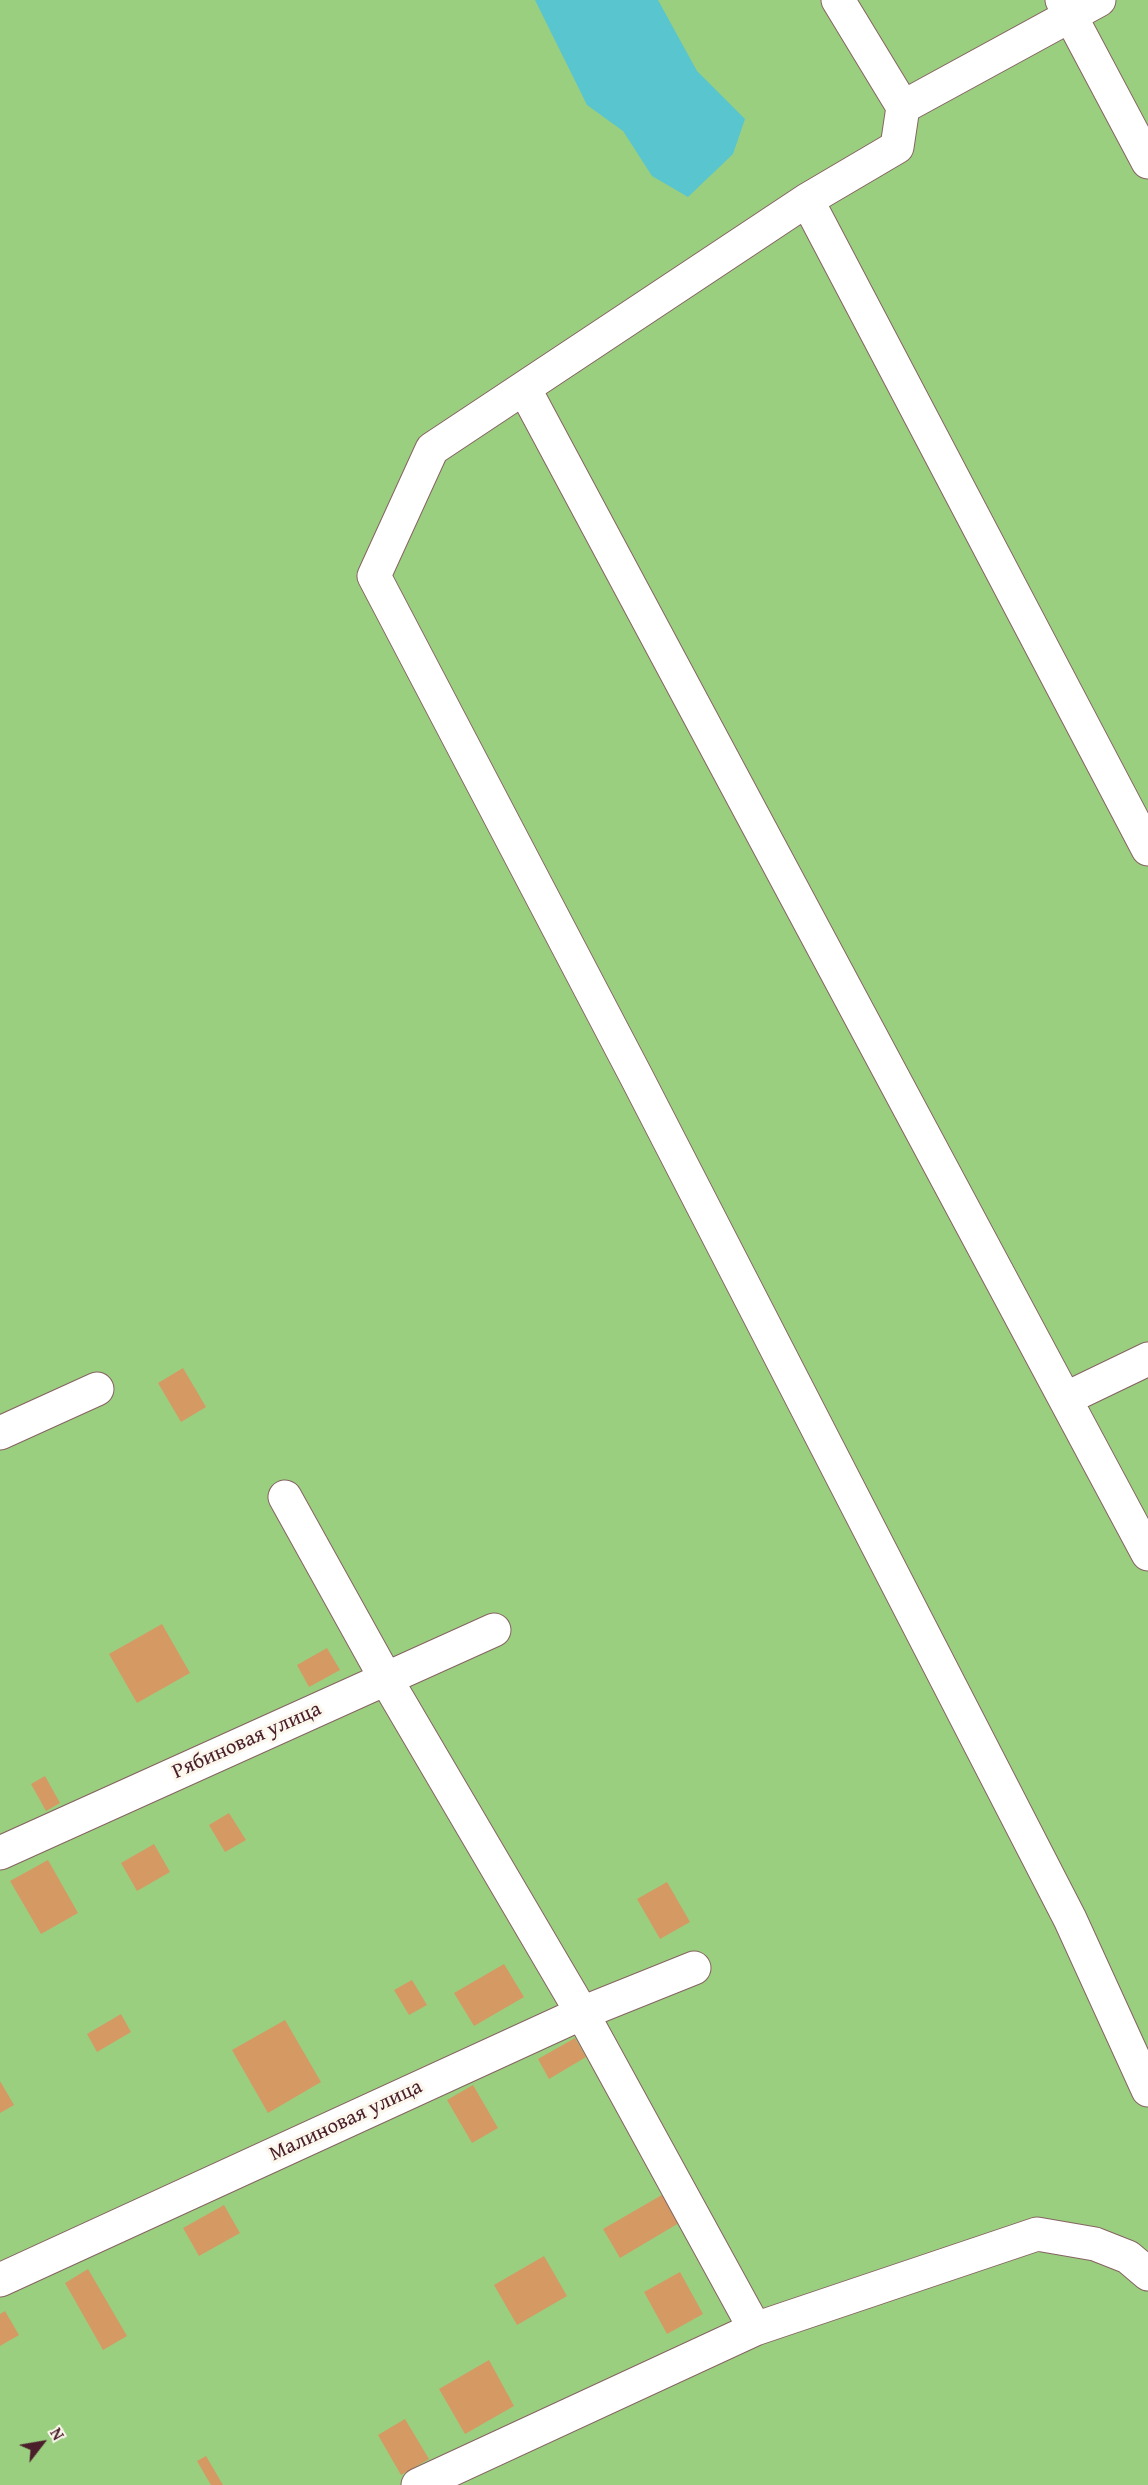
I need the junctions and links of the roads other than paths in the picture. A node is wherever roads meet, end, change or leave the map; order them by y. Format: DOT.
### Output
graph roads {
  1 [pos="838,0"];
  2 [pos="1099,0"];
  3 [pos="1066,8"];
  4 [pos="903,107"];
  5 [pos="1148,162"];
  6 [pos="807,200"];
  7 [pos="524,388"];
  8 [pos="1148,849"];
  9 [pos="1148,1359"];
  10 [pos="97,1389"];
  11 [pos="1067,1398"];
  12 [pos="0,1433"];
  13 [pos="285,1497"];
  14 [pos="1148,1554"];
  15 [pos="495,1630"];
  16 [pos="386,1678"];
  17 [pos="0,1853"];
  18 [pos="694,1968"];
  19 [pos="582,2013"];
  20 [pos="1148,2090"];
  21 [pos="1148,2274"];
  22 [pos="0,2280"];
  23 [pos="755,2329"];
  24 [pos="418,2485"];
  1 -- 4 [label="lane"];
  2 -- 3 [label="lane"];
  3 -- 4 [label="lane"];
  3 -- 5 [label="lane"];
  4 -- 6 [label="lane"];
  6 -- 7 [label="lane"];
  6 -- 8 [label="lane"];
  7 -- 11 [label="lane"];
  7 -- 20 [label="lane"];
  9 -- 11 [label="lane"];
  10 -- 12 [label="lane"];
  11 -- 14 [label="lane"];
  13 -- 16 [label="lane"];
  15 -- 16 [label="lane, Рябиновая улица"];
  16 -- 17 [label="lane, Рябиновая улица"];
  16 -- 19 [label="lane"];
  18 -- 19 [label="lane, Малиновая улица"];
  19 -- 22 [label="lane, Малиновая улица"];
  19 -- 23 [label="lane"];
  21 -- 23 [label="lane"];
  23 -- 24 [label="lane"];
}
